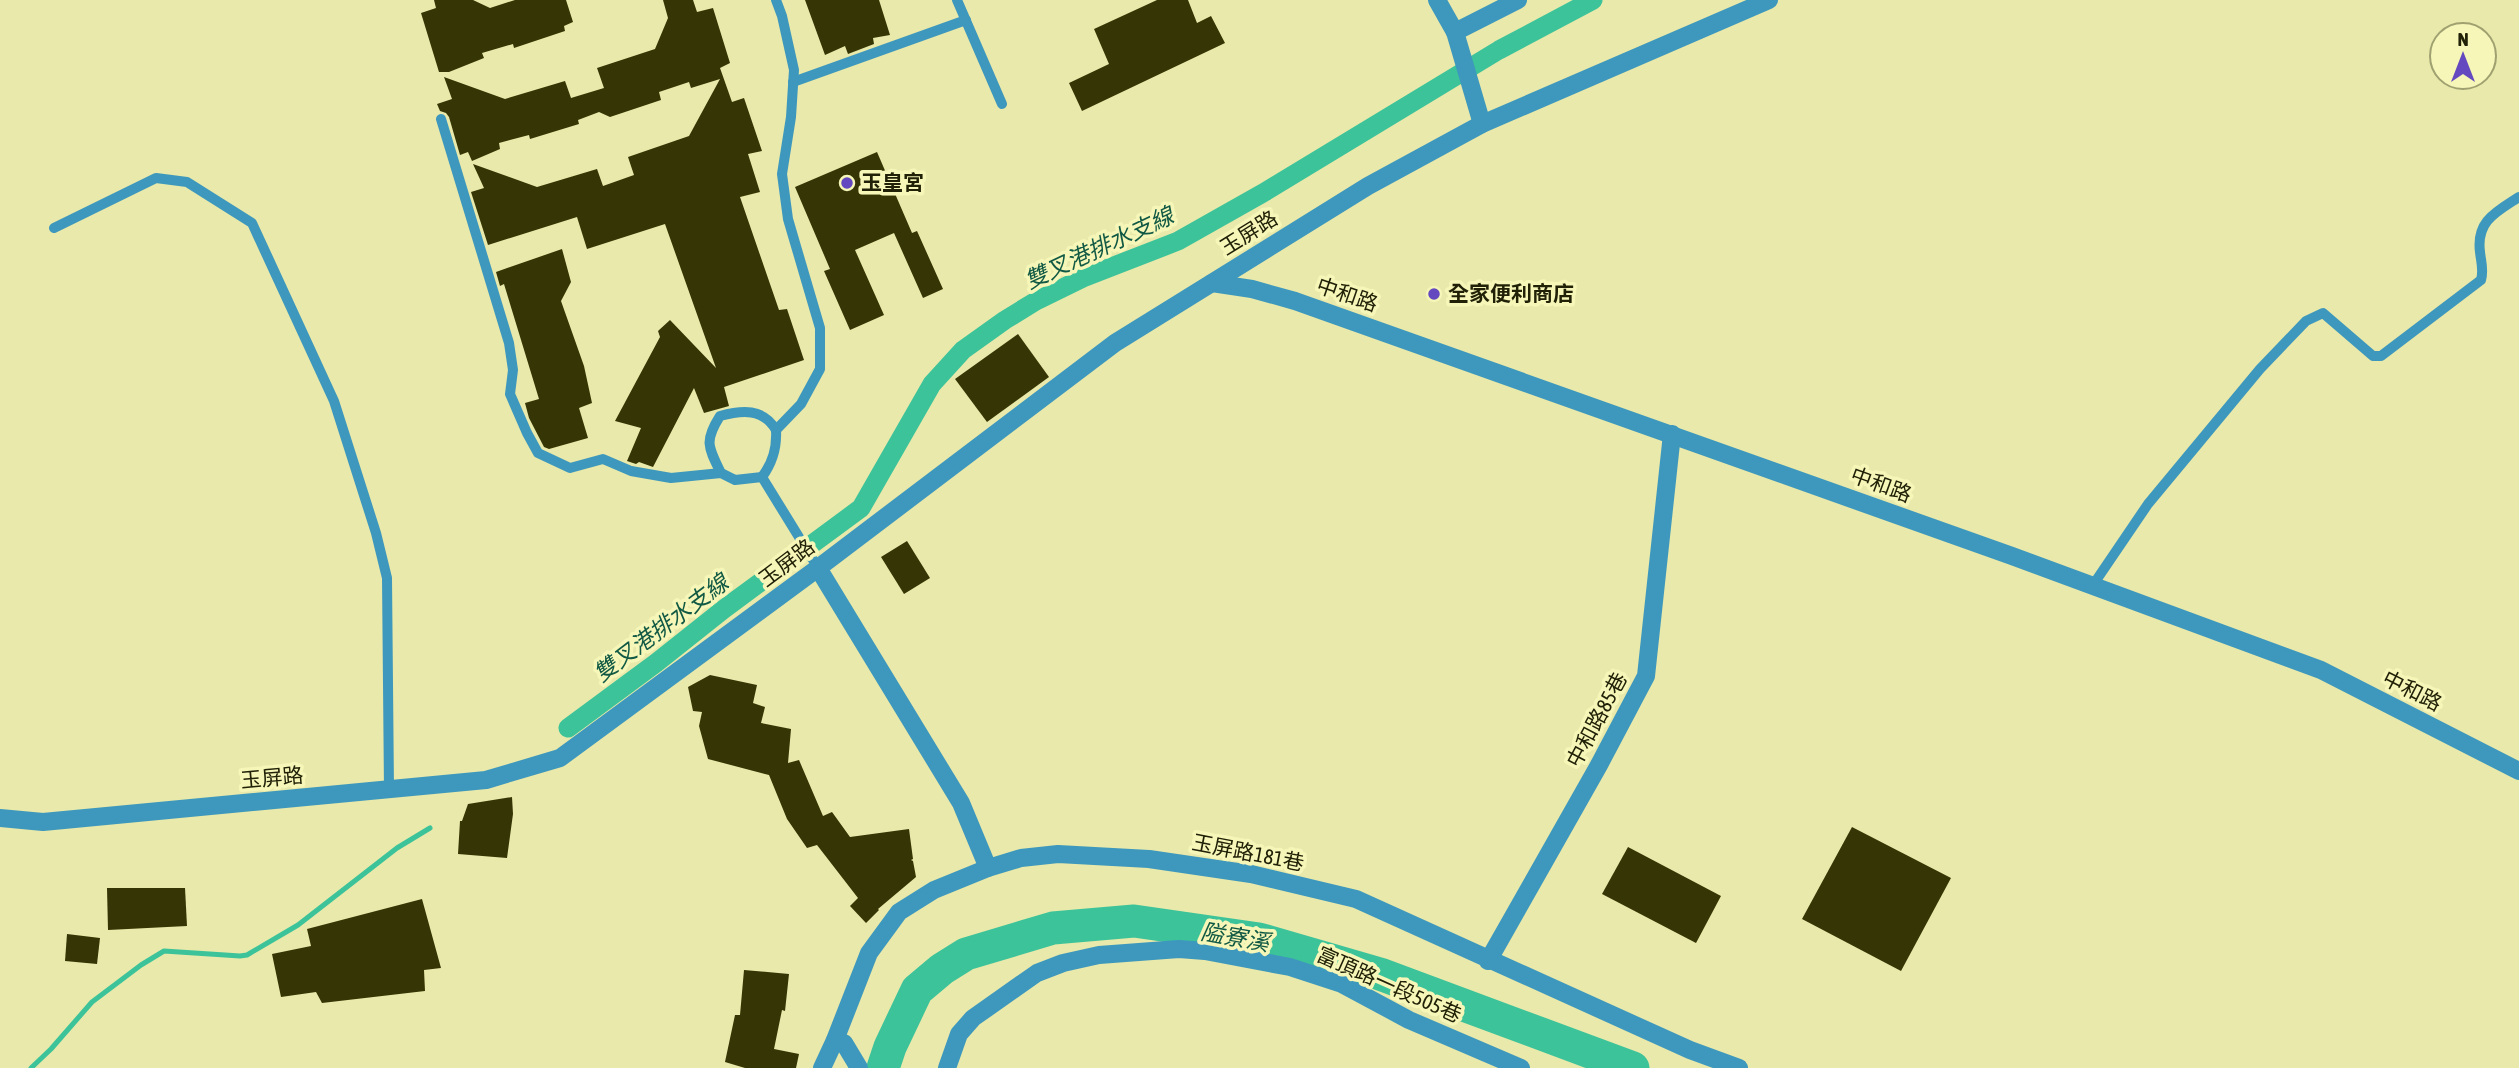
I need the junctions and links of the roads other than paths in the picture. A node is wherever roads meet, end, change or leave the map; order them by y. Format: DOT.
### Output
graph roads {
  1 [pos="776,0"];
  2 [pos="957,0"];
  3 [pos="1437,0"];
  4 [pos="1518,0"];
  5 [pos="1769,0"];
  6 [pos="966,20"];
  7 [pos="1455,32"];
  8 [pos="793,82"];
  9 [pos="1002,104"];
  10 [pos="441,119"];
  11 [pos="1482,124"];
  12 [pos="2519,197"];
  13 [pos="54,228"];
  14 [pos="1212,283"];
  15 [pos="776,430"];
  16 [pos="1672,434"];
  17 [pos="721,473"];
  18 [pos="762,477"];
  19 [pos="818,568"];
  20 [pos="2093,585"];
  21 [pos="2519,771"];
  22 [pos="389,790"];
  23 [pos="0,818"];
  24 [pos="988,868"];
  25 [pos="1488,961"];
  26 [pos="839,1042"];
  27 [pos="822,1068"];
  28 [pos="859,1068"];
  29 [pos="947,1068"];
  30 [pos="1521,1068"];
  31 [pos="1739,1068"];
  1 -- 8 [label="lane"];
  2 -- 6 [label="lane"];
  3 -- 7 [label="street"];
  4 -- 7 [label="street"];
  5 -- 11 [label="street, 玉屏路"];
  6 -- 8 [label="lane"];
  6 -- 9 [label="lane"];
  7 -- 11 [label="street"];
  8 -- 15 [label="lane"];
  10 -- 17 [label="lane"];
  11 -- 14 [label="street, 玉屏路"];
  12 -- 20 [label="lane"];
  13 -- 22 [label="lane"];
  14 -- 16 [label="street, 中和路"];
  14 -- 19 [label="street, 玉屏路"];
  15 -- 17 [label="lane"];
  15 -- 18 [label="lane"];
  16 -- 20 [label="street, 中和路"];
  16 -- 25 [label="street, 中和路85巷"];
  17 -- 18 [label="lane"];
  18 -- 19 [label="lane"];
  19 -- 22 [label="street, 玉屏路"];
  19 -- 24 [label="street"];
  20 -- 21 [label="street, 中和路"];
  22 -- 23 [label="street, 玉屏路"];
  24 -- 25 [label="street, 玉屏路181巷"];
  24 -- 26 [label="street, 玉屏路181巷"];
  25 -- 31 [label="street, 玉屏路181巷"];
  26 -- 27 [label="street, 玉屏路181巷"];
  26 -- 28 [label="street"];
  29 -- 30 [label="street, 富頂路一段505巷"];
}
